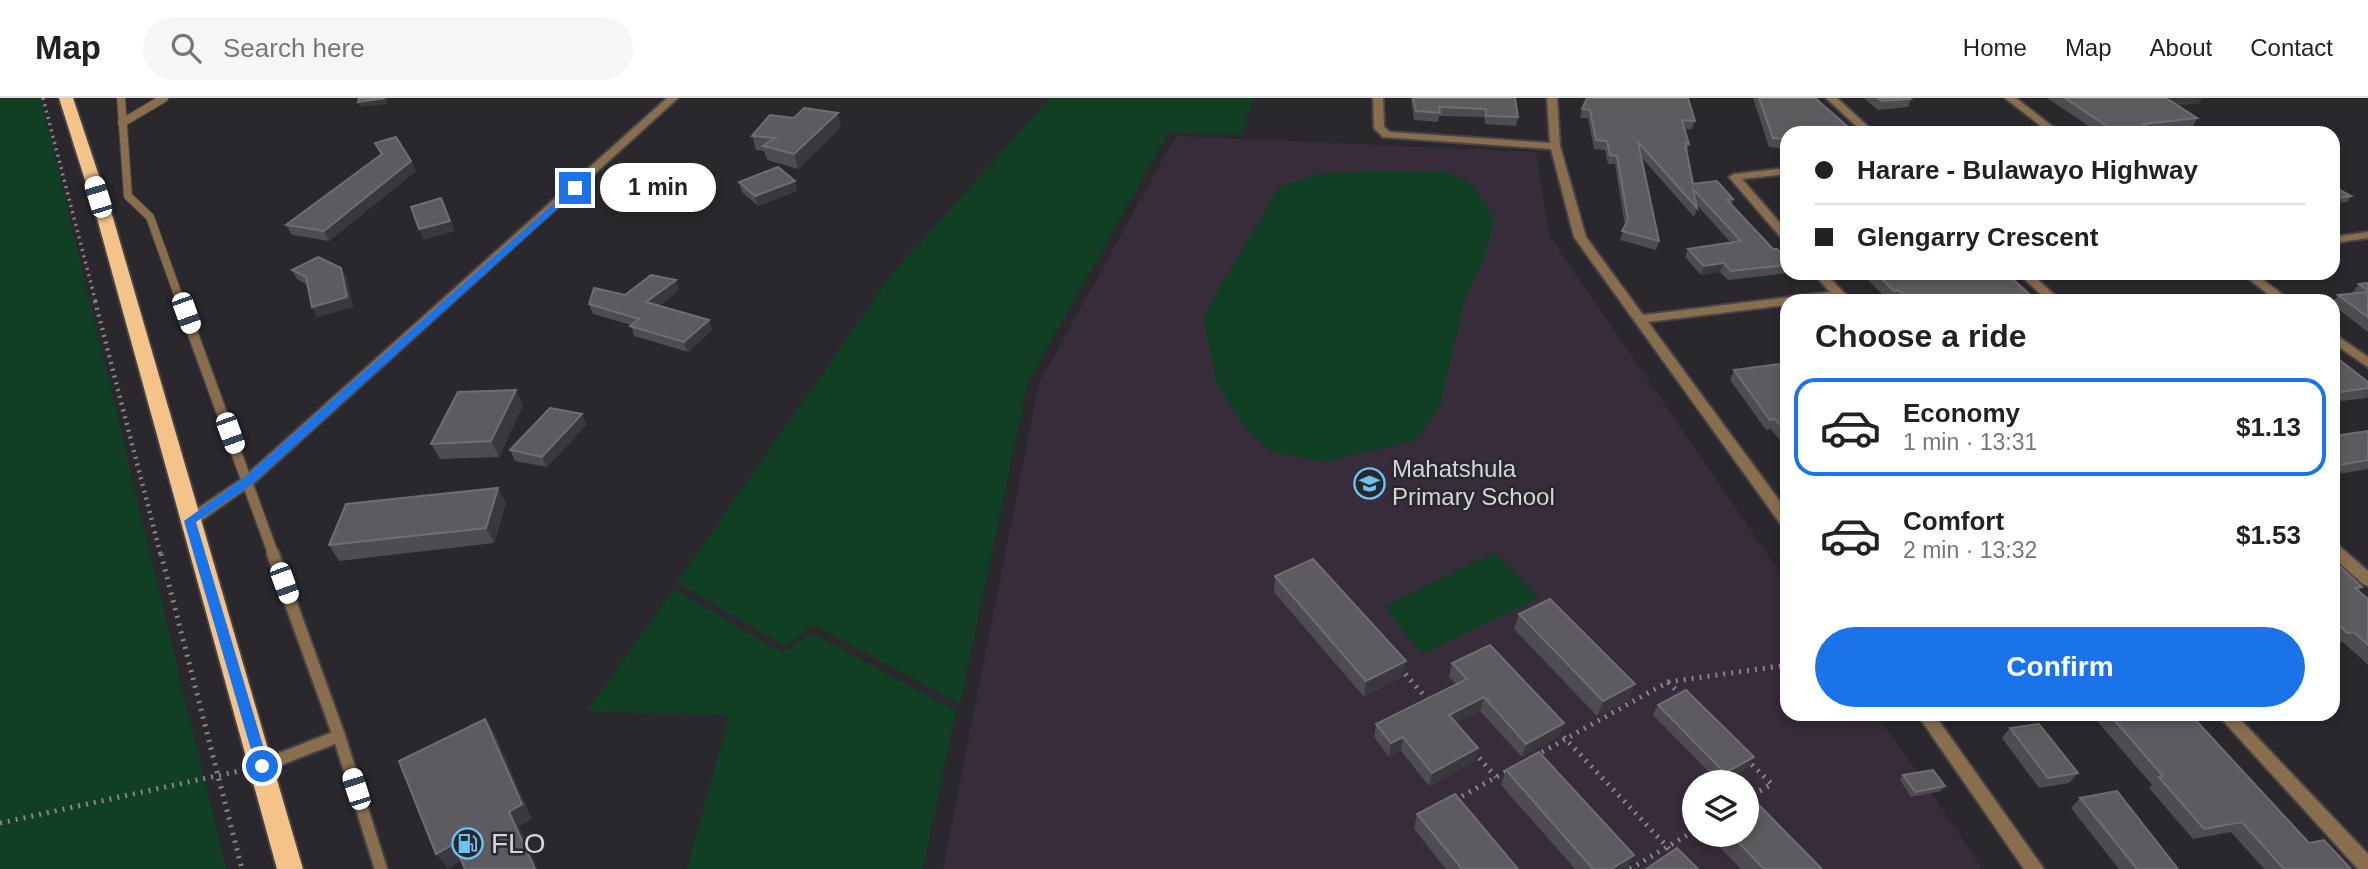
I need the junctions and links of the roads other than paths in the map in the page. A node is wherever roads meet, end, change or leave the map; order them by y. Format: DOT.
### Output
graph roads {
  1 [pos="66,98"];
  2 [pos="73,98"];
  3 [pos="121,98"];
  4 [pos="164,98"];
  5 [pos="673,98"];
  6 [pos="1378,98"];
  7 [pos="1552,98"];
  8 [pos="1831,98"];
  9 [pos="2010,98"];
  10 [pos="122,122"];
  11 [pos="1862,126"];
  12 [pos="2047,126"];
  13 [pos="1555,146"];
  14 [pos="1780,172"];
  15 [pos="1780,230"];
  16 [pos="2368,235"];
  17 [pos="2340,239"];
  18 [pos="1825,280"];
  19 [pos="2032,280"];
  20 [pos="2256,280"];
  21 [pos="1838,294"];
  22 [pos="2047,294"];
  23 [pos="2276,294"];
  24 [pos="1780,302"];
  25 [pos="1639,319"];
  26 [pos="2340,342"];
  27 [pos="2368,363"];
  28 [pos="248,481"];
  29 [pos="1780,512"];
  30 [pos="190,521"];
  31 [pos="2340,555"];
  32 [pos="2365,575"];
  33 [pos="1930,721"];
  34 [pos="2232,721"];
  35 [pos="339,736"];
  36 [pos="262,766"];
  37 [pos="2368,867"];
  38 [pos="290,869"];
  39 [pos="381,869"];
  40 [pos="2035,869"];
  1 -- 2 [label="street"];
  1 -- 30 [label="highway"];
  3 -- 10 [label="lane"];
  4 -- 10 [label="lane"];
  5 -- 28 [label="street"];
  6 -- 13 [label="street"];
  7 -- 13 [label="street"];
  8 -- 11 [label="street"];
  9 -- 12 [label="street"];
  10 -- 28 [label="lane"];
  13 -- 25 [label="street"];
  14 -- 15 [label="street"];
  16 -- 17 [label="street"];
  18 -- 21 [label="street"];
  19 -- 22 [label="street"];
  20 -- 23 [label="street"];
  24 -- 25 [label="street"];
  25 -- 29 [label="street"];
  26 -- 27 [label="street"];
  28 -- 30 [label="street"];
  28 -- 35 [label="lane"];
  30 -- 36 [label="highway"];
  31 -- 32 [label="street"];
  33 -- 40 [label="street"];
  34 -- 37 [label="street"];
  35 -- 36 [label="lane"];
  35 -- 39 [label="lane"];
  36 -- 38 [label="highway"];
}
